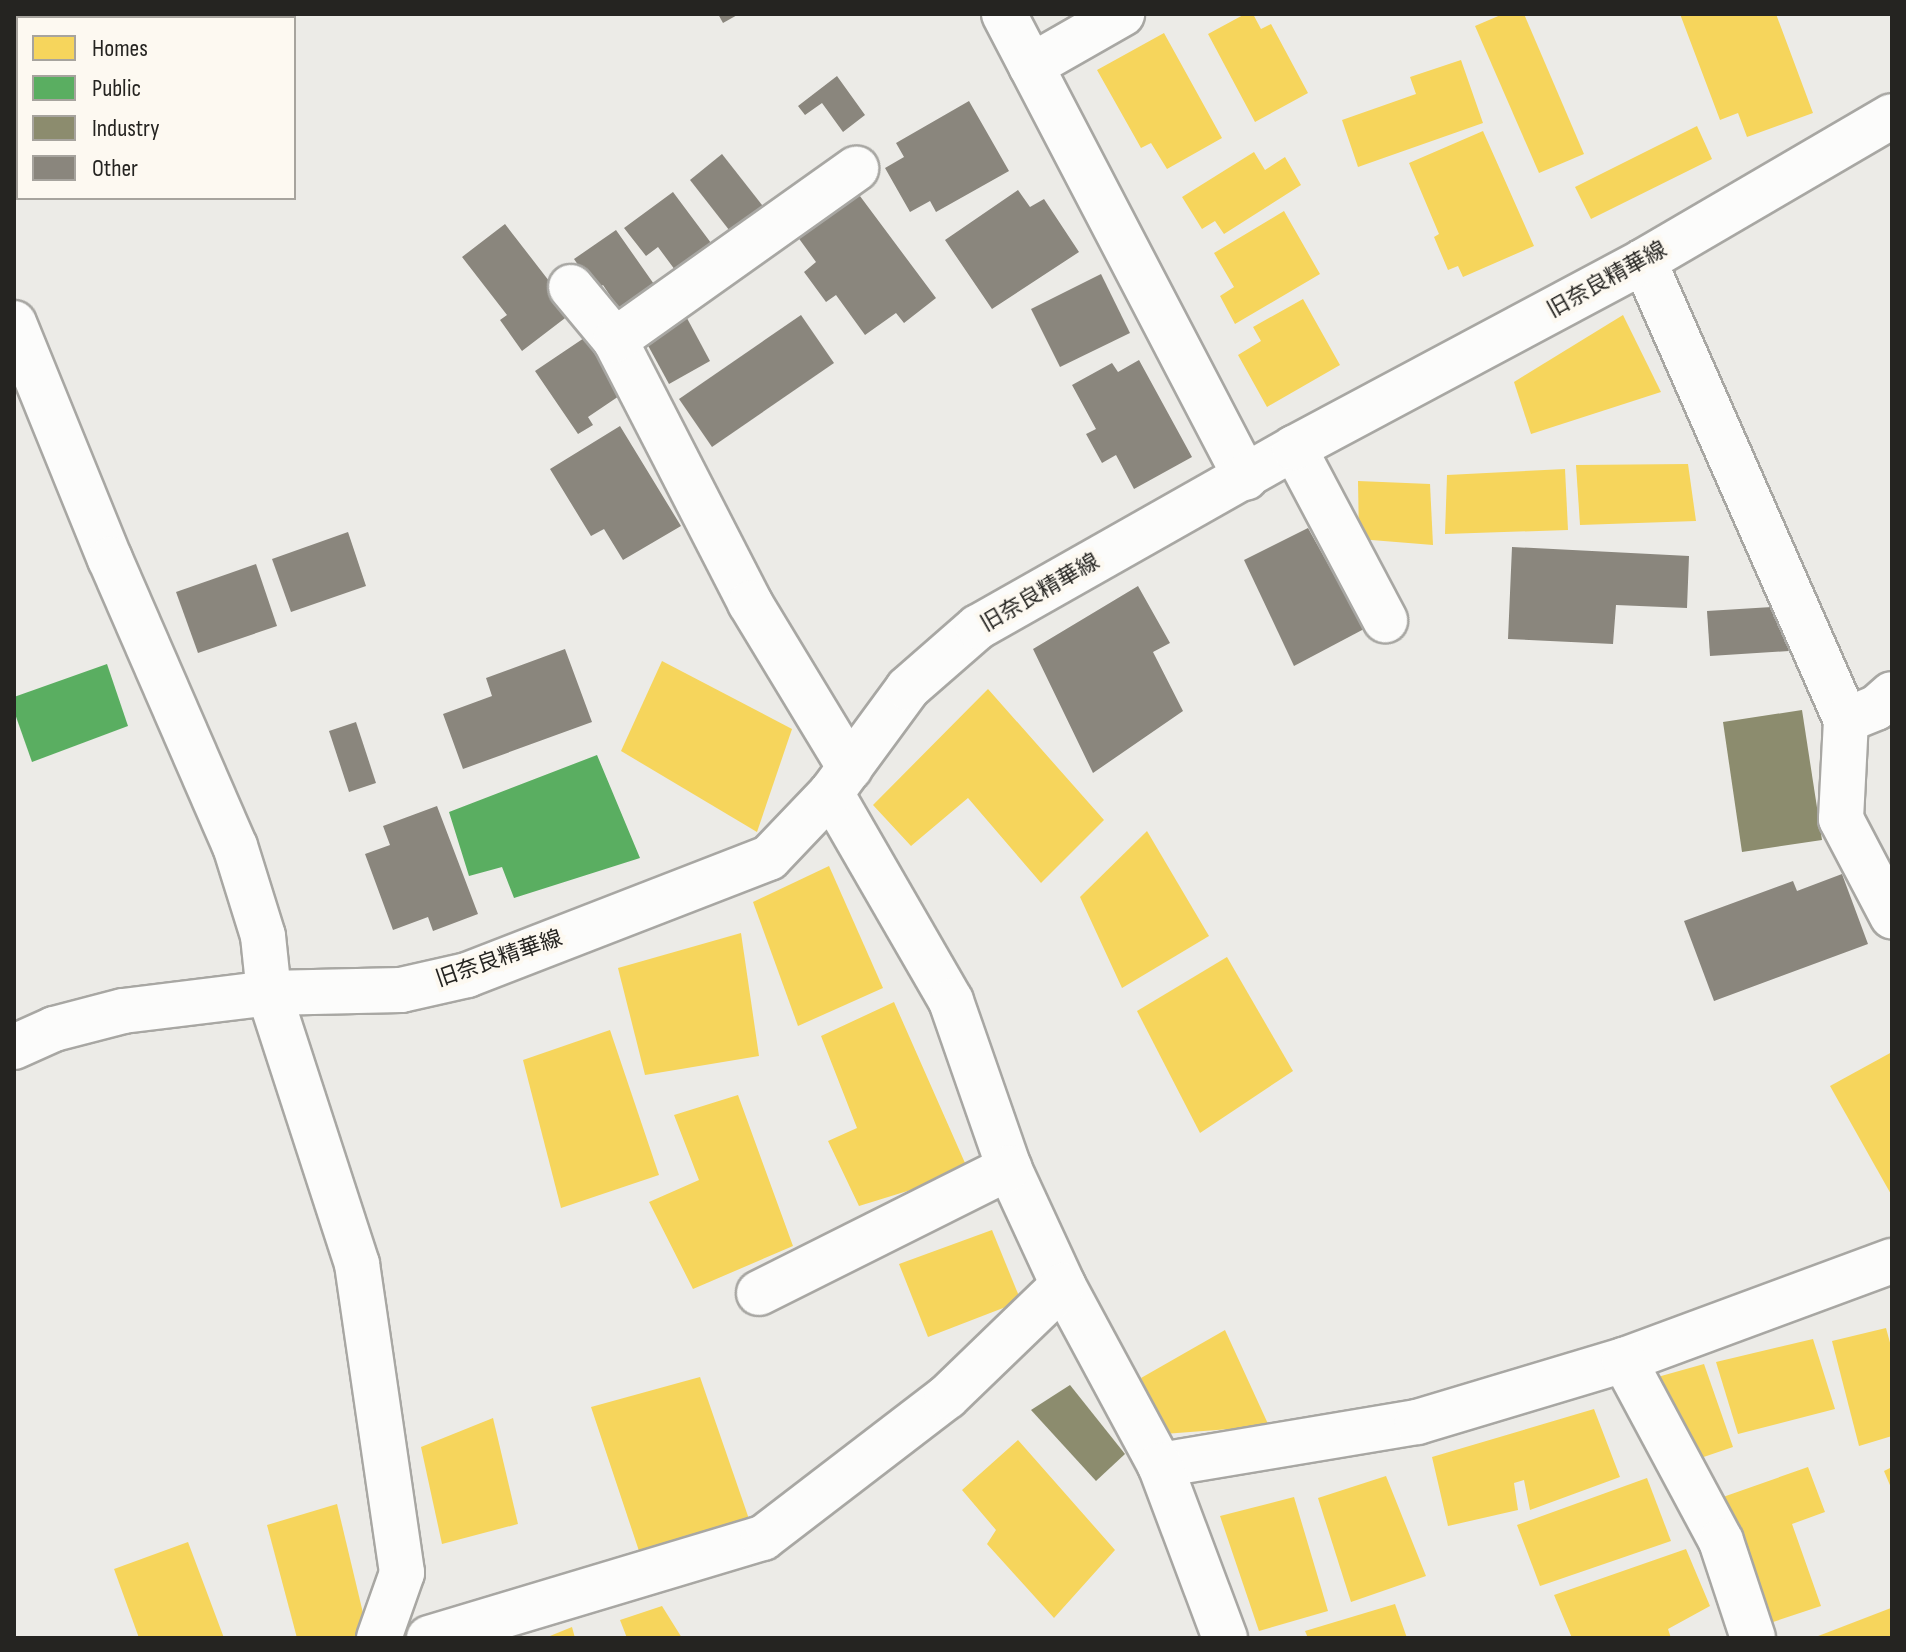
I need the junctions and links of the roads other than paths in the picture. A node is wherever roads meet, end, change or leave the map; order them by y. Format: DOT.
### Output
graph roads {
  1 [pos="1004,14"];
  2 [pos="1122,14"];
  3 [pos="1031,66"];
  4 [pos="1892,116"];
  5 [pos="856,169"];
  6 [pos="1644,261"];
  7 [pos="571,287"];
  8 [pos="14,323"];
  9 [pos="615,340"];
  10 [pos="1294,448"];
  11 [pos="1246,478"];
  12 [pos="1385,620"];
  13 [pos="1892,694"];
  14 [pos="1846,720"];
  15 [pos="840,780"];
  16 [pos="1892,916"];
  17 [pos="269,993"];
  18 [pos="14,1047"];
  19 [pos="1009,1168"];
  20 [pos="1892,1261"];
  21 [pos="1063,1285"];
  22 [pos="759,1293"];
  23 [pos="1624,1360"];
  24 [pos="1160,1465"];
  25 [pos="379,1638"];
  26 [pos="429,1638"];
  27 [pos="1225,1638"];
  28 [pos="1753,1638"];
  1 -- 3 [label="street"];
  2 -- 3 [label="street"];
  3 -- 11 [label="street"];
  4 -- 6 [label="street, 旧奈良精華線"];
  5 -- 9 [label="street"];
  6 -- 10 [label="street, 旧奈良精華線"];
  6 -- 14 [label="street"];
  7 -- 9 [label="street"];
  8 -- 17 [label="street"];
  9 -- 15 [label="street"];
  10 -- 11 [label="street, 旧奈良精華線"];
  10 -- 12 [label="street"];
  11 -- 15 [label="street, 旧奈良精華線"];
  13 -- 14 [label="street"];
  14 -- 16 [label="street"];
  15 -- 17 [label="street, 旧奈良精華線"];
  15 -- 19 [label="street"];
  17 -- 18 [label="street, 旧奈良精華線"];
  17 -- 25 [label="street"];
  19 -- 21 [label="street"];
  19 -- 22 [label="street"];
  20 -- 23 [label="street"];
  21 -- 24 [label="street"];
  21 -- 26 [label="street"];
  23 -- 24 [label="street"];
  23 -- 28 [label="street"];
  24 -- 27 [label="street"];
}
